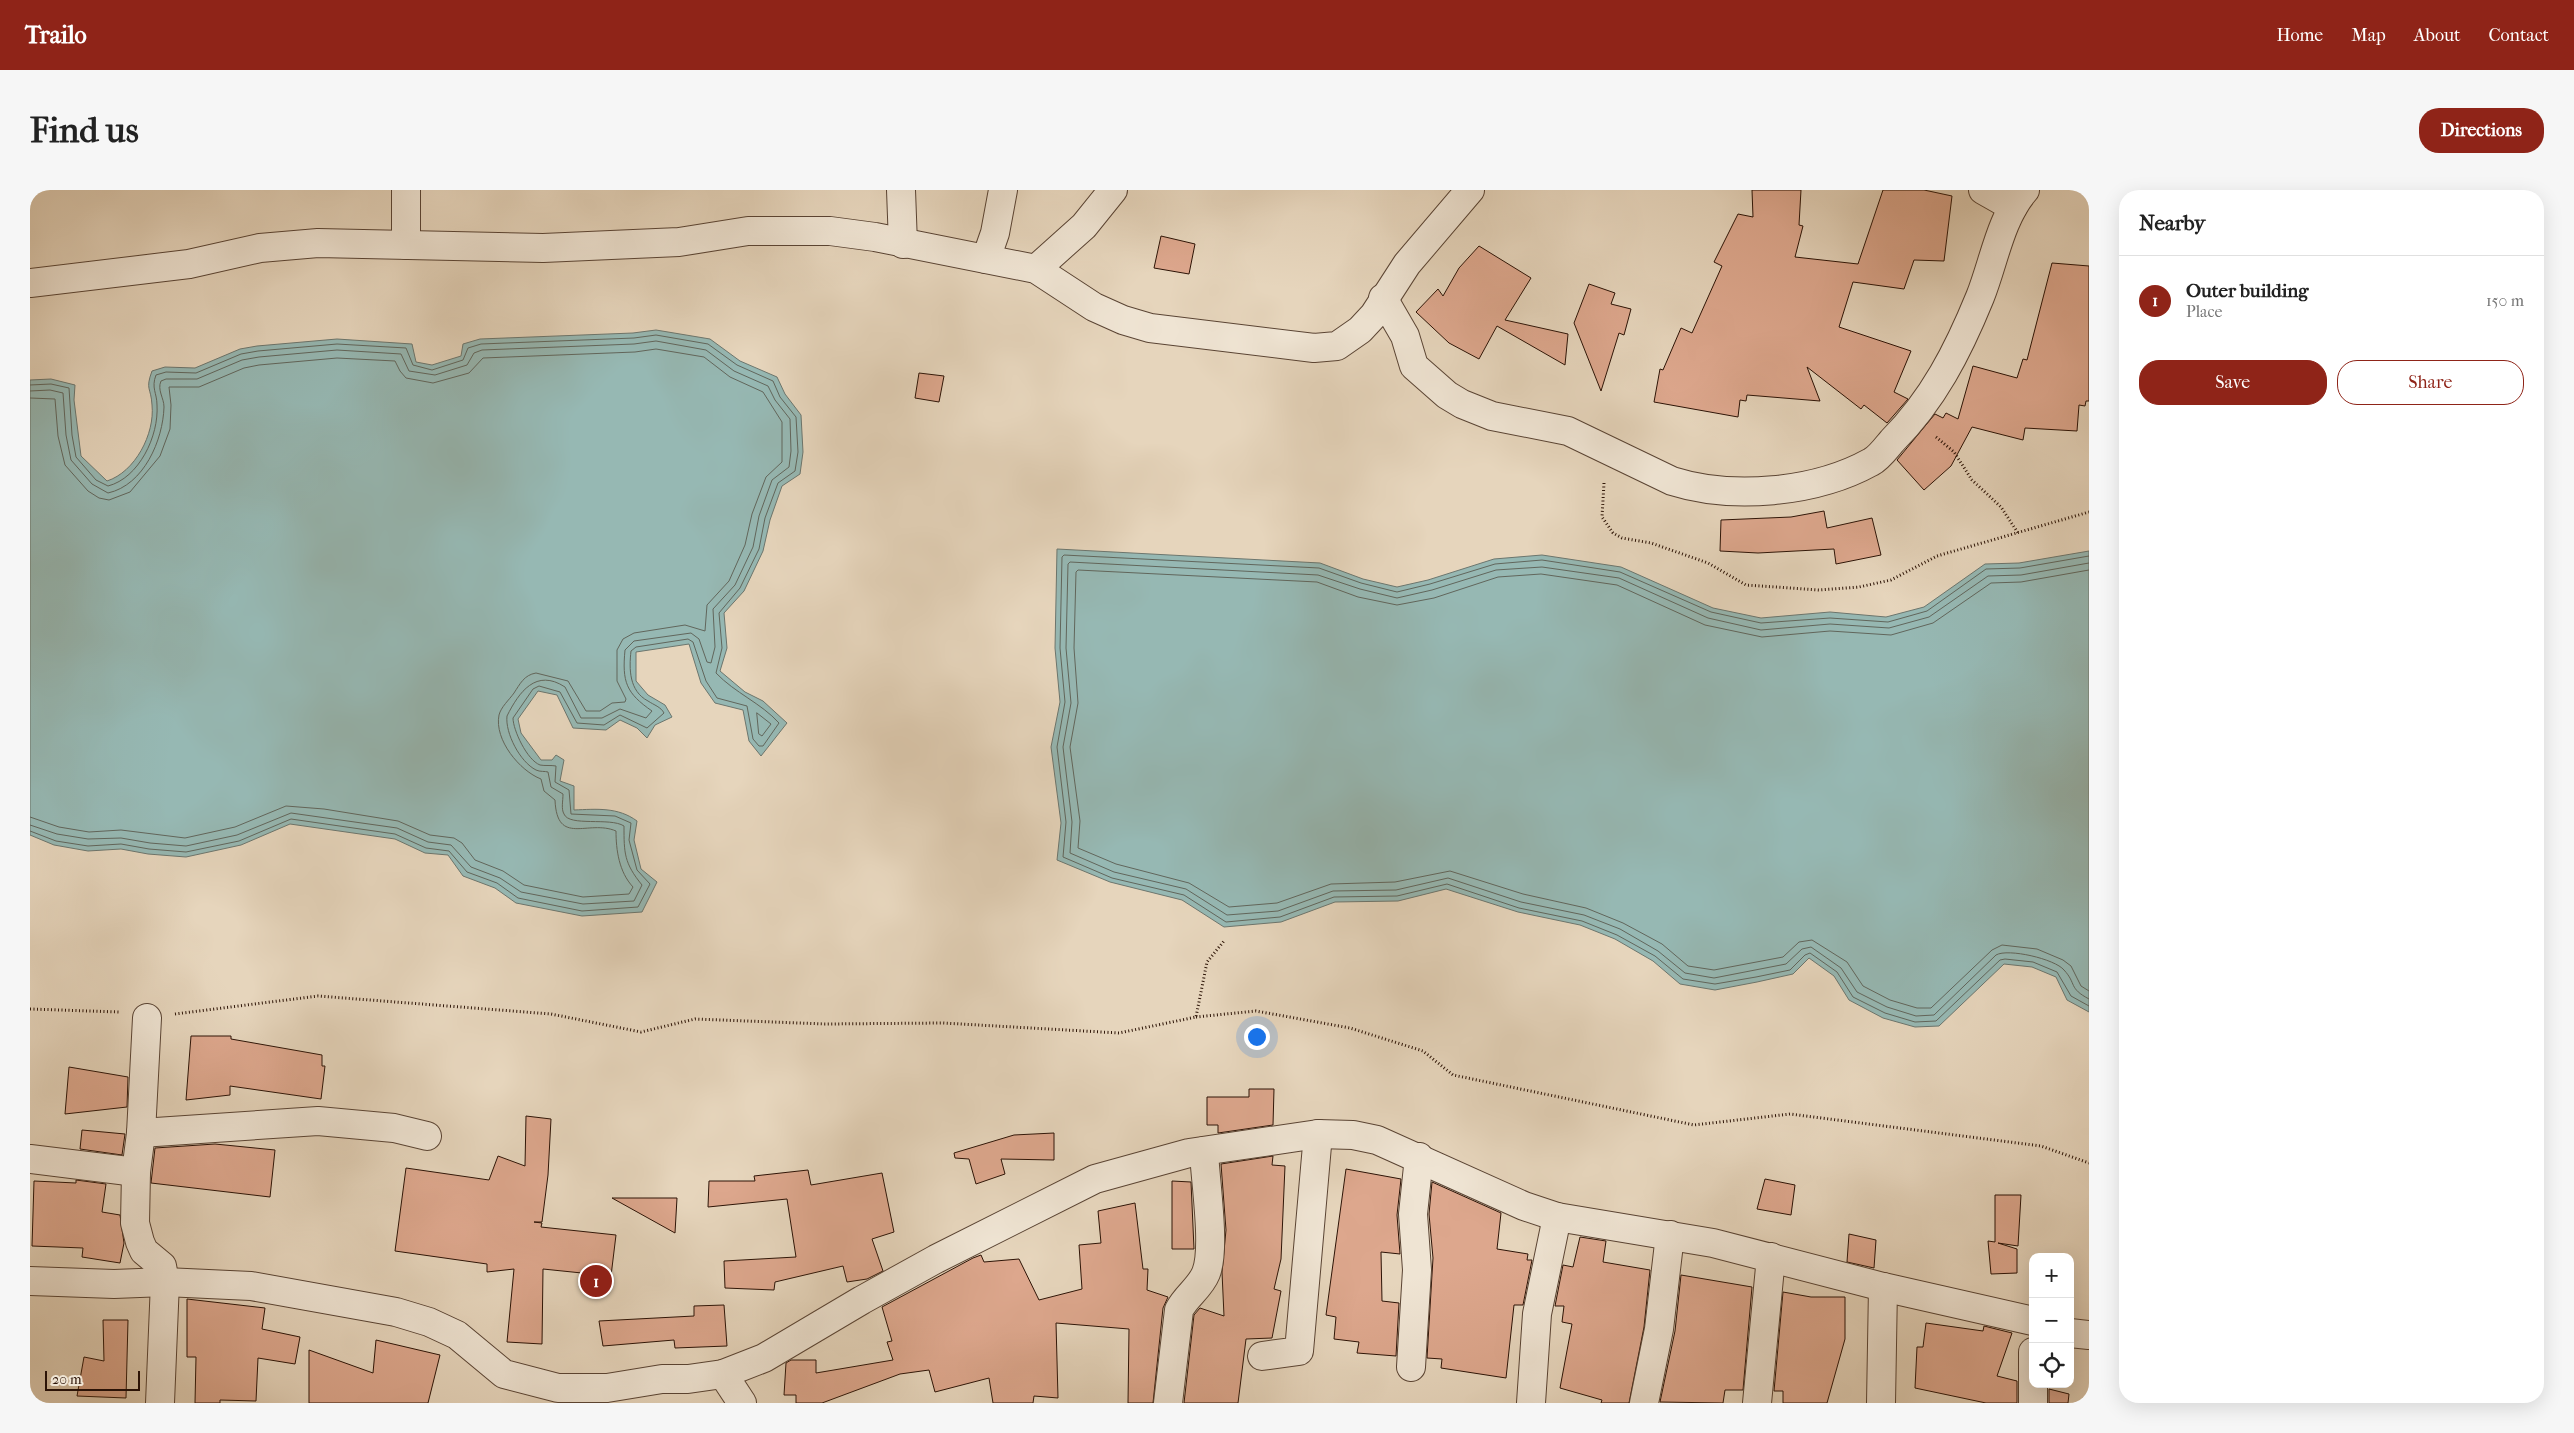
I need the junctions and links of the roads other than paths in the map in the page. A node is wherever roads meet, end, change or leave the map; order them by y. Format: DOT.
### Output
graph roads {
  1 [pos="406,190"];
  2 [pos="901,190"];
  3 [pos="1003,190"];
  4 [pos="1113,190"];
  5 [pos="1470,190"];
  6 [pos="1983,190"];
  7 [pos="2019,199"];
  8 [pos="903,244"];
  9 [pos="406,245"];
  10 [pos="986,259"];
  11 [pos="1036,269"];
  12 [pos="30,283"];
  13 [pos="1384,298"];
  14 [pos="147,1018"];
  15 [pos="140,1133"];
  16 [pos="1318,1134"];
  17 [pos="427,1136"];
  18 [pos="1204,1151"];
  19 [pos="1419,1157"];
  20 [pos="30,1159"];
  21 [pos="136,1172"];
  22 [pos="1557,1217"];
  23 [pos="1670,1235"];
  24 [pos="1770,1257"];
  25 [pos="30,1281"];
  26 [pos="165,1282"];
  27 [pos="1883,1287"];
  28 [pos="2029,1319"];
  29 [pos="2074,1333"];
  30 [pos="2089,1335"];
  31 [pos="1262,1356"];
  32 [pos="1411,1367"];
  33 [pos="723,1374"];
  34 [pos="2033,1388"];
  35 [pos="160,1403"];
  36 [pos="742,1403"];
  37 [pos="1168,1403"];
  38 [pos="1531,1403"];
  39 [pos="1644,1403"];
  40 [pos="1757,1403"];
  41 [pos="1881,1403"];
  42 [pos="2033,1403"];
  1 -- 9 [label="street"];
  2 -- 8 [label="street"];
  3 -- 10 [label="street"];
  4 -- 11 [label="street"];
  5 -- 13 [label="street"];
  6 -- 7 [label="street"];
  7 -- 13 [label="street"];
  8 -- 9 [label="street"];
  8 -- 10 [label="street"];
  9 -- 12 [label="street"];
  10 -- 11 [label="street"];
  11 -- 13 [label="street"];
  14 -- 15 [label="street"];
  15 -- 17 [label="street"];
  15 -- 21 [label="street"];
  16 -- 18 [label="street"];
  16 -- 19 [label="street"];
  16 -- 31 [label="street"];
  18 -- 33 [label="street"];
  18 -- 37 [label="street"];
  19 -- 22 [label="street"];
  19 -- 32 [label="street"];
  20 -- 21 [label="street"];
  21 -- 26 [label="street"];
  22 -- 23 [label="street"];
  22 -- 38 [label="street"];
  23 -- 24 [label="street"];
  23 -- 39 [label="street"];
  24 -- 27 [label="street"];
  24 -- 40 [label="street"];
  25 -- 26 [label="street"];
  26 -- 33 [label="street"];
  26 -- 35 [label="street"];
  27 -- 28 [label="street"];
  27 -- 41 [label="street"];
  29 -- 30 [label="street"];
  33 -- 36 [label="street"];
  34 -- 42 [label="street"];
}
